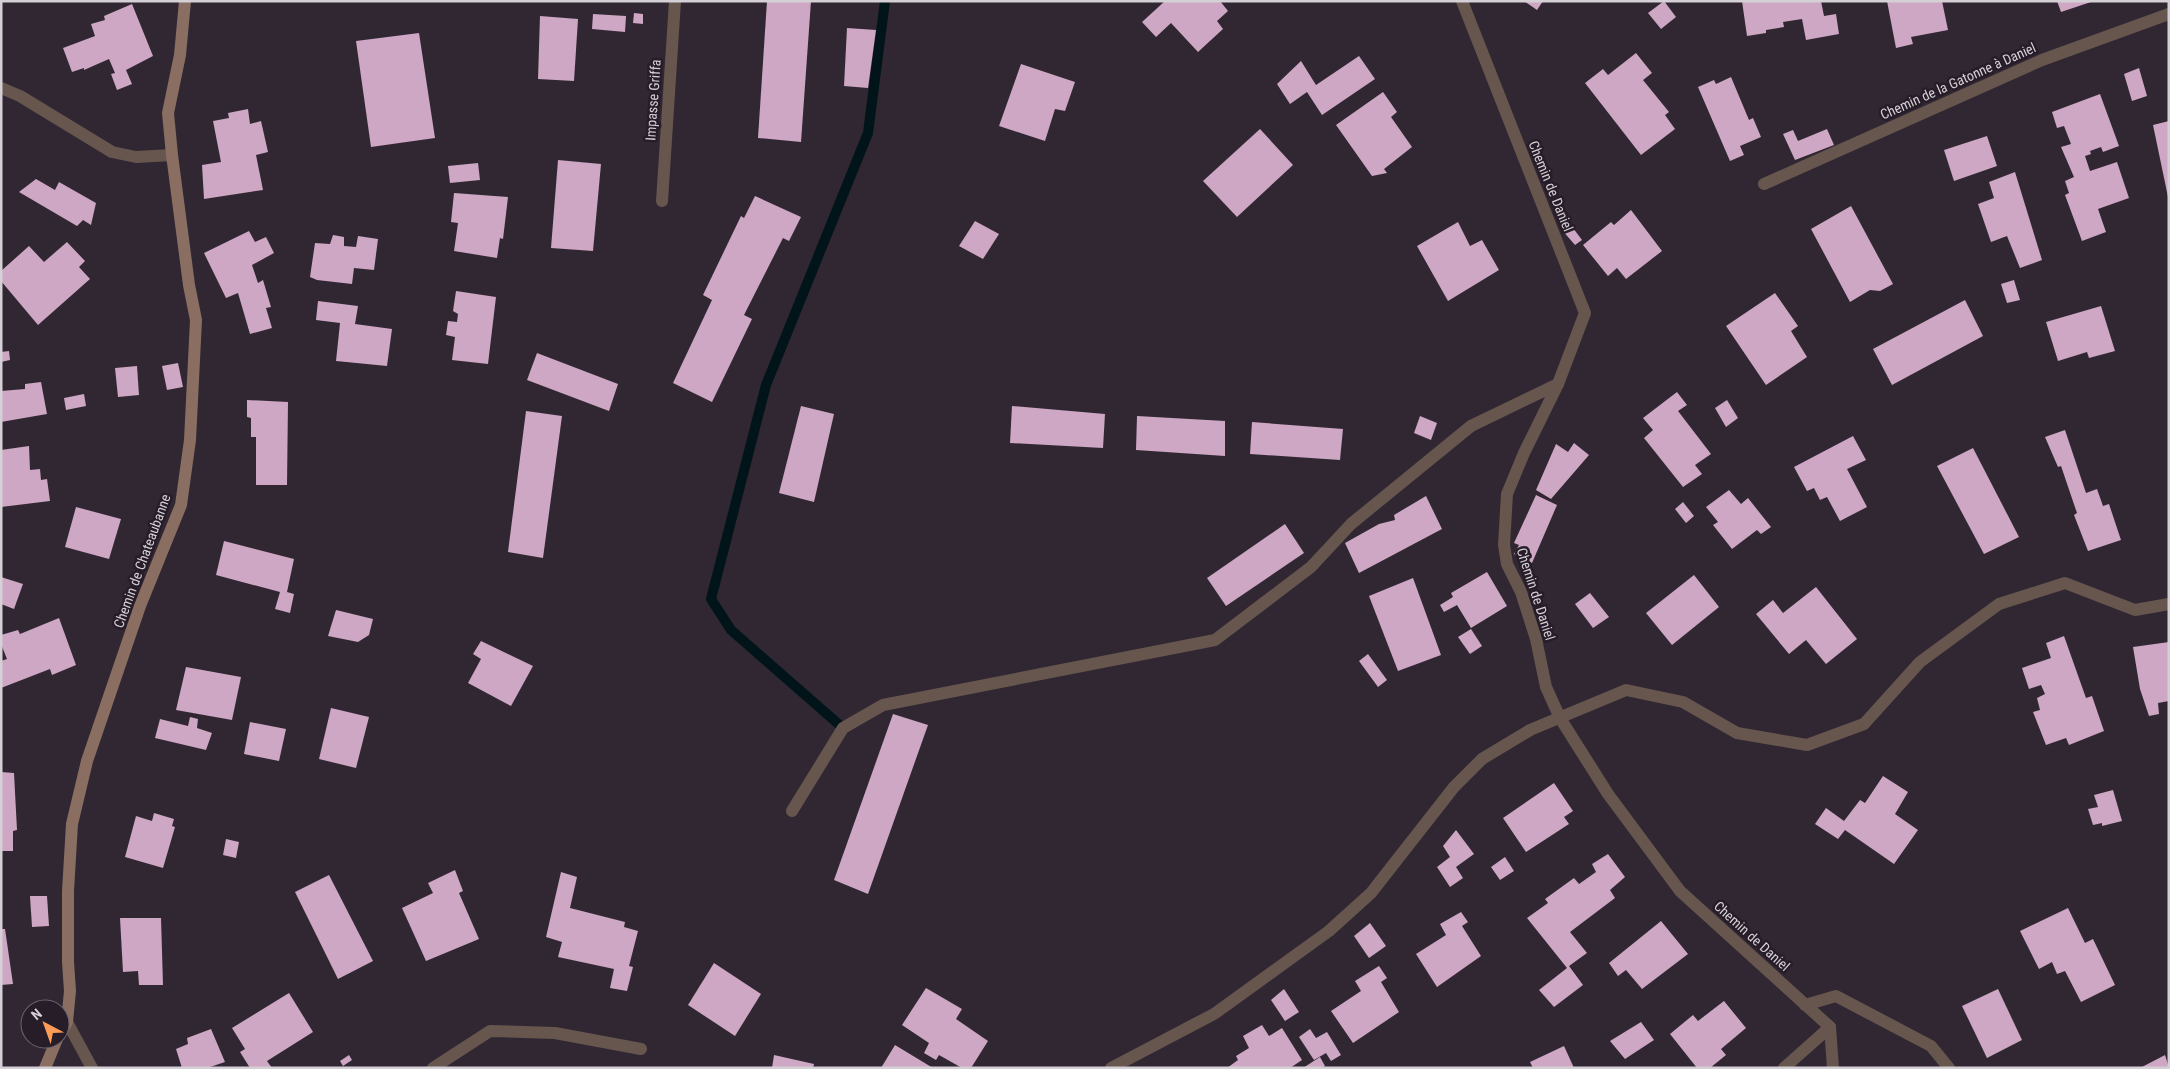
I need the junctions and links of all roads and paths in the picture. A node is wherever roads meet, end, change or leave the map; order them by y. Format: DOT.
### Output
graph roads {
  1 [pos="184,1"];
  2 [pos="675,1"];
  3 [pos="1462,1"];
  4 [pos="2169,14"];
  5 [pos="1,88"];
  6 [pos="172,155"];
  7 [pos="1764,184"];
  8 [pos="662,201"];
  9 [pos="1558,384"];
  10 [pos="2169,604"];
  11 [pos="1560,718"];
  12 [pos="792,810"];
  13 [pos="69,999"];
  14 [pos="1805,1005"];
  15 [pos="1830,1027"];
  16 [pos="70,1029"];
  17 [pos="53,1049"];
  18 [pos="641,1049"];
  19 [pos="45,1068"];
  20 [pos="92,1068"];
  21 [pos="433,1068"];
  22 [pos="1111,1068"];
  23 [pos="1784,1068"];
  24 [pos="1833,1068"];
  25 [pos="1949,1068"];
  1 -- 6 [label="street, Chemin de Chateaubanne"];
  2 -- 8 [label="street, Impasse Griffa"];
  3 -- 9 [label="street, Chemin de Daniel"];
  4 -- 7 [label="street, Chemin de la Gatonne à Daniel"];
  5 -- 6 [label="street"];
  6 -- 13 [label="street, Chemin de Chateaubanne"];
  9 -- 11 [label="street, Chemin de Daniel"];
  9 -- 12 [label="street"];
  10 -- 11 [label="street"];
  11 -- 14 [label="street, Chemin de Daniel"];
  11 -- 22 [label="street"];
  14 -- 15 [label="street, Chemin de Daniel"];
  14 -- 25 [label="street"];
  15 -- 23 [label="street"];
  15 -- 24 [label="street"];
  16 -- 20 [label="street"];
  17 -- 19 [label="street"];
  18 -- 21 [label="street"];
}
